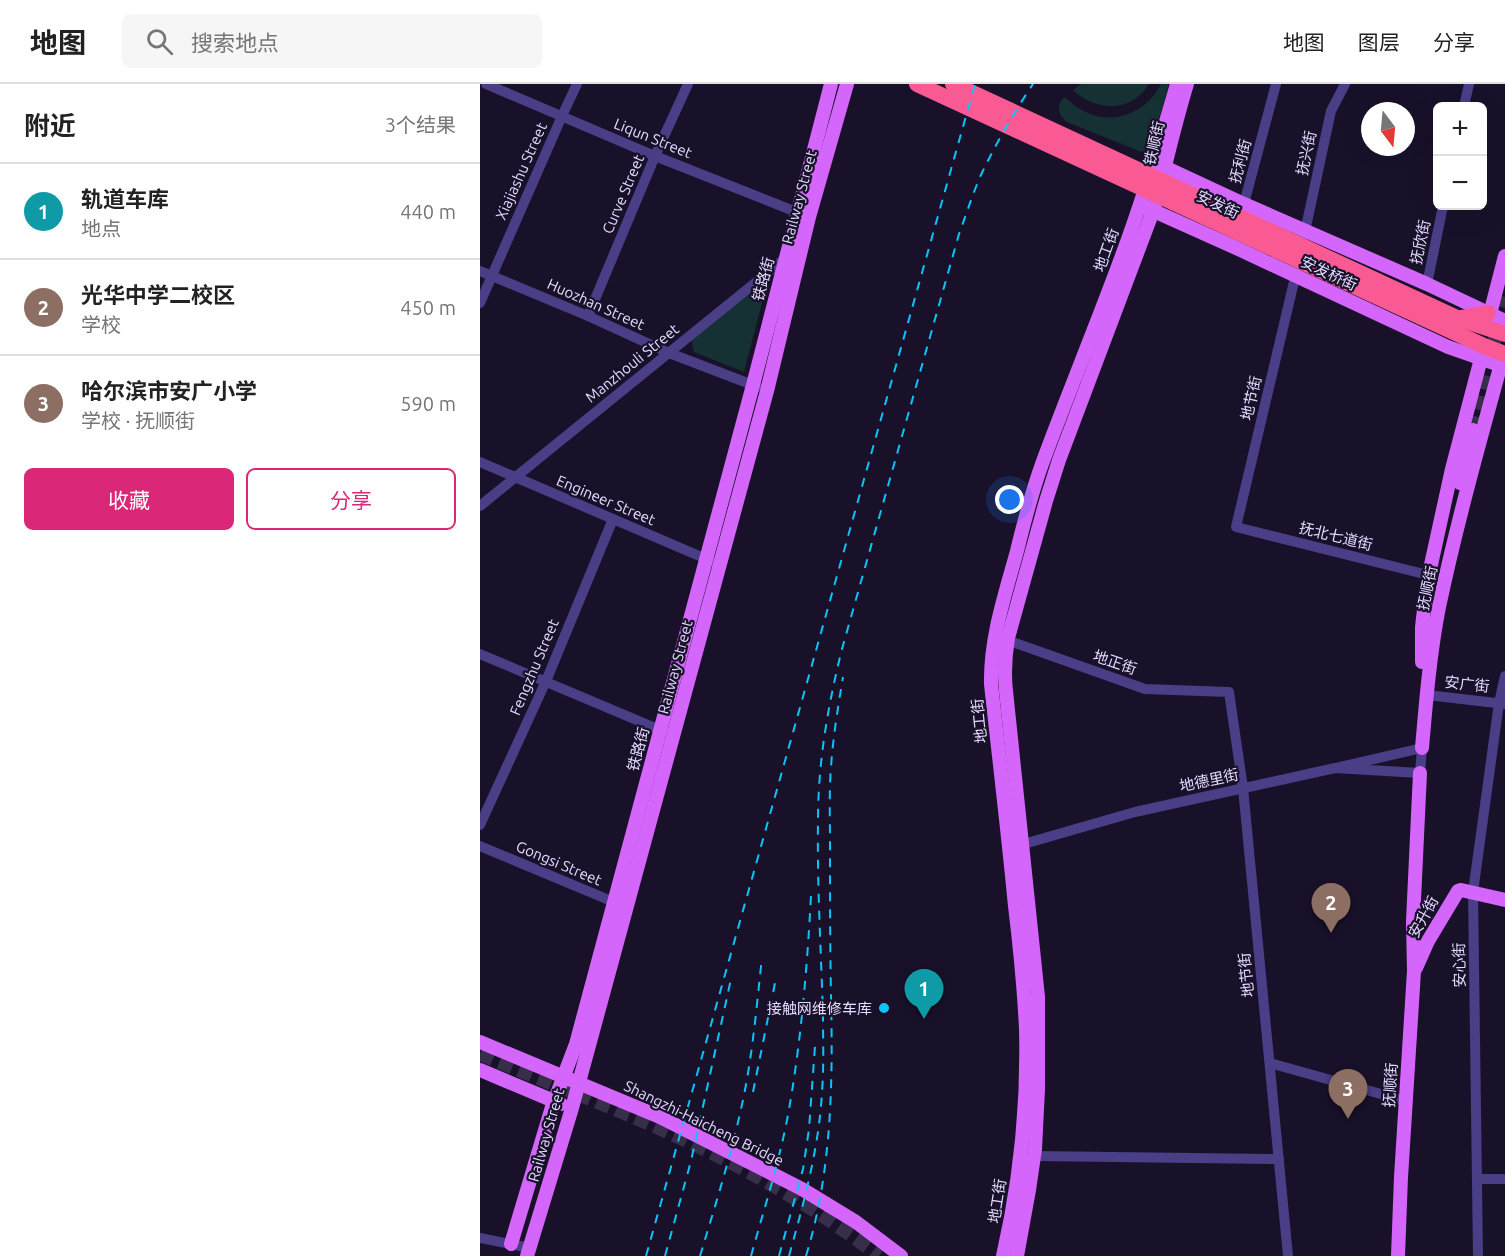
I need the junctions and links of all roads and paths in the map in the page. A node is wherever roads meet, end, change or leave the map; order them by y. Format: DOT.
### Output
graph roads {
  1 [pos="486,84"];
  2 [pos="577,84"];
  3 [pos="688,84"];
  4 [pos="831,84"];
  5 [pos="848,84"];
  6 [pos="917,84"];
  7 [pos="953,84"];
  8 [pos="1177,84"];
  9 [pos="1187,84"];
  10 [pos="1276,84"];
  11 [pos="1345,84"];
  12 [pos="1468,84"];
  13 [pos="1465,102"];
  14 [pos="562,116"];
  15 [pos="655,156"];
  16 [pos="1159,165"];
  17 [pos="1244,204"];
  18 [pos="1146,208"];
  19 [pos="1442,210"];
  20 [pos="803,215"];
  21 [pos="1305,230"];
  22 [pos="804,243"];
  23 [pos="1232,246"];
  24 [pos="1505,256"];
  25 [pos="786,257"];
  26 [pos="480,271"];
  27 [pos="491,275"];
  28 [pos="1295,276"];
  29 [pos="1427,284"];
  30 [pos="480,303"];
  31 [pos="588,316"];
  32 [pos="1495,317"];
  33 [pos="1454,325"];
  34 [pos="1505,334"];
  35 [pos="669,353"];
  36 [pos="1482,353"];
  37 [pos="1503,360"];
  38 [pos="753,385"];
  39 [pos="767,391"];
  40 [pos="1473,430"];
  41 [pos="480,462"];
  42 [pos="515,477"];
  43 [pos="480,506"];
  44 [pos="613,519"];
  45 [pos="1236,527"];
  46 [pos="713,562"];
  47 [pos="1428,575"];
  48 [pos="1001,638"];
  49 [pos="480,654"];
  50 [pos="1422,662"];
  51 [pos="1505,676"];
  52 [pos="546,681"];
  53 [pos="1229,692"];
  54 [pos="1427,695"];
  55 [pos="1502,703"];
  56 [pos="667,733"];
  57 [pos="1422,748"];
  58 [pos="1335,768"];
  59 [pos="1420,773"];
  60 [pos="1243,788"];
  61 [pos="480,825"];
  62 [pos="480,846"];
  63 [pos="1016,847"];
  64 [pos="1473,892"];
  65 [pos="1505,900"];
  66 [pos="620,904"];
  67 [pos="1414,971"];
  68 [pos="480,1035"];
  69 [pos="480,1042"];
  70 [pos="1270,1063"];
  71 [pos="480,1070"];
  72 [pos="566,1070"];
  73 [pos="580,1076"];
  74 [pos="554,1101"];
  75 [pos="1406,1101"];
  76 [pos="572,1108"];
  77 [pos="1034,1156"];
  78 [pos="1279,1159"];
  79 [pos="1477,1179"];
  80 [pos="1505,1179"];
  81 [pos="480,1239"];
  82 [pos="511,1244"];
  83 [pos="528,1252"];
  84 [pos="901,1256"];
  85 [pos="1003,1256"];
  86 [pos="1017,1256"];
  87 [pos="1288,1256"];
  88 [pos="1398,1256"];
  89 [pos="1478,1256"];
  1 -- 14 [label="street, Liqun Street"];
  2 -- 14 [label="street, Xiajiashu Street"];
  3 -- 15 [label="street, Curve Street"];
  4 -- 20 [label="main road, 铁路街"];
  5 -- 20 [label="main road, Railway Street"];
  6 -- 33 [label="highway, 安发街"];
  7 -- 33 [label="highway, 安发街"];
  8 -- 16 [label="main road, 铁顺街"];
  9 -- 16 [label="main road, 铁顺街"];
  10 -- 17 [label="street, 抚利街"];
  11 -- 21 [label="street, 抚兴街"];
  12 -- 13 [label="street"];
  14 -- 15 [label="street, Liqun Street"];
  14 -- 27 [label="street, Xiajiashu Street"];
  15 -- 20 [label="street, Liqun Street"];
  15 -- 31 [label="street, Curve Street"];
  16 -- 17 [label="main road, 安发桥街"];
  16 -- 18 [label="main road, 铁顺街"];
  17 -- 21 [label="main road, 安发桥街"];
  17 -- 23 [label="street, 抚利街"];
  18 -- 23 [label="main road, 安发桥街"];
  18 -- 48 [label="main road, 地工街"];
  19 -- 29 [label="street, 抚欣街"];
  20 -- 22 [label="main road, Railway Street"];
  20 -- 25 [label="main road, 铁路街"];
  21 -- 28 [label="street, 抚兴街"];
  21 -- 29 [label="main road, 安发桥街"];
  22 -- 25 [label="street, Manzhouli Street"];
  22 -- 39 [label="main road, Railway Street"];
  23 -- 28 [label="main road, 安发桥街"];
  24 -- 32 [label="main road"];
  25 -- 35 [label="street, Manzhouli Street"];
  25 -- 38 [label="main road, 铁路街"];
  26 -- 27 [label="street, Huozhan Street"];
  27 -- 30 [label="street, Xiajiashu Street"];
  27 -- 31 [label="street, Huozhan Street"];
  28 -- 36 [label="main road, 安发桥街"];
  28 -- 45 [label="street, 地节街"];
  29 -- 32 [label="main road, 安发桥街"];
  31 -- 35 [label="street, Huozhan Street"];
  32 -- 33 [label="highway"];
  33 -- 34 [label="highway, 安发街"];
  33 -- 36 [label="highway, 安发街"];
  35 -- 38 [label="street, Huozhan Street"];
  35 -- 42 [label="street, Manzhouli Street"];
  36 -- 37 [label="highway, 安发街"];
  36 -- 47 [label="main road, 抚顺街"];
  37 -- 54 [label="main road, 抚顺街"];
  38 -- 39 [label="street, Huozhan Street"];
  38 -- 46 [label="main road, 铁路街"];
  39 -- 46 [label="main road, Railway Street"];
  40 -- 50 [label="main road, 抚顺街"];
  41 -- 42 [label="street, Engineer Street"];
  42 -- 43 [label="street, Manzhouli Street"];
  42 -- 44 [label="street, Engineer Street"];
  44 -- 46 [label="street, Engineer Street"];
  44 -- 52 [label="street, Fengzhu Street"];
  45 -- 47 [label="street, 抚北七道街"];
  46 -- 56 [label="main road, Railway Street"];
  47 -- 50 [label="main road, 抚顺街"];
  48 -- 53 [label="street, 地正街"];
  48 -- 63 [label="main road, 地工街"];
  49 -- 52 [label="street"];
  50 -- 57 [label="main road, 抚顺街"];
  51 -- 55 [label="street, 安心街"];
  52 -- 56 [label="street"];
  52 -- 61 [label="street, Fengzhu Street"];
  53 -- 60 [label="street, 地节街"];
  54 -- 55 [label="street, 安广街"];
  54 -- 57 [label="main road, 抚顺街"];
  55 -- 64 [label="street, 安心街"];
  56 -- 66 [label="main road, Railway Street"];
  57 -- 58 [label="street"];
  57 -- 59 [label="street"];
  58 -- 59 [label="street, 地德里街"];
  58 -- 60 [label="street, 地德里街"];
  59 -- 67 [label="main road, 抚顺街"];
  60 -- 63 [label="street, 地德里街"];
  60 -- 70 [label="street, 地节街"];
  62 -- 66 [label="street, Gongsi Street"];
  63 -- 77 [label="main road, 地工街"];
  63 -- 85 [label="main road, 地工街"];
  64 -- 65 [label="main road"];
  64 -- 67 [label="main road, 安升街"];
  64 -- 79 [label="street, 安心街"];
  66 -- 72 [label="main road"];
  66 -- 73 [label="main road, Railway Street"];
  67 -- 75 [label="main road, 抚顺街"];
  68 -- 72 [label="main road"];
  69 -- 84 [label="main road, Shangzhi-Haicheng Bridge"];
  70 -- 75 [label="street"];
  70 -- 78 [label="street, 地节街"];
  71 -- 74 [label="main road"];
  72 -- 73 [label="main road"];
  72 -- 74 [label="main road"];
  73 -- 76 [label="main road, Railway Street"];
  74 -- 76 [label="main road"];
  74 -- 82 [label="main road"];
  75 -- 88 [label="main road, 抚顺街"];
  76 -- 83 [label="main road, Railway Street"];
  77 -- 78 [label="street"];
  77 -- 86 [label="main road, 地工街"];
  78 -- 87 [label="street, 地节街"];
  79 -- 80 [label="street"];
  79 -- 89 [label="street, 安心街"];
  81 -- 82 [label="street"];
  82 -- 83 [label="street"];
}
